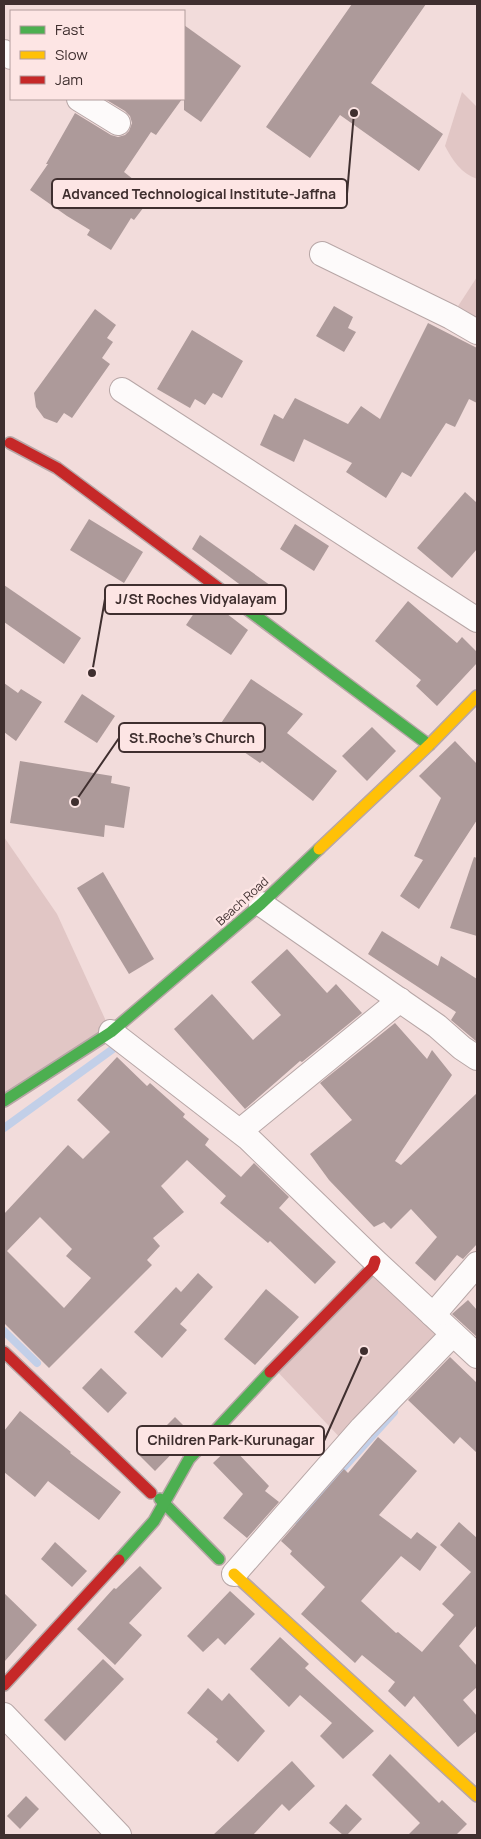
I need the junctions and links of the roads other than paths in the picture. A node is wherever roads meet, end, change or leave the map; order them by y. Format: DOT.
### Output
graph roads {
  1 [pos="81,100"];
  2 [pos="118,123"];
  3 [pos="322,254"];
  4 [pos="477,332"];
  5 [pos="122,390"];
  6 [pos="10,443"];
  7 [pos="477,620"];
  8 [pos="477,696"];
  9 [pos="429,745"];
  10 [pos="260,904"];
  11 [pos="400,1000"];
  12 [pos="111,1032"];
  13 [pos="477,1058"];
  14 [pos="4,1101"];
  15 [pos="240,1131"];
  16 [pos="375,1262"];
  17 [pos="477,1264"];
  18 [pos="432,1314"];
  19 [pos="453,1334"];
  20 [pos="4,1352"];
  21 [pos="477,1356"];
  22 [pos="159,1499"];
  23 [pos="226,1566"];
  24 [pos="4,1685"];
  25 [pos="4,1715"];
  26 [pos="477,1796"];
  27 [pos="119,1835"];
  1 -- 2 [label="street"];
  3 -- 4 [label="street"];
  5 -- 7 [label="street"];
  6 -- 9 [label="street"];
  8 -- 9 [label="street, Beach Road"];
  9 -- 10 [label="street, Beach Road"];
  10 -- 11 [label="street"];
  10 -- 12 [label="street, Beach Road"];
  11 -- 13 [label="street"];
  11 -- 15 [label="street"];
  12 -- 14 [label="street, Beach Road"];
  12 -- 15 [label="street"];
  15 -- 16 [label="street"];
  16 -- 18 [label="street"];
  16 -- 22 [label="street"];
  17 -- 18 [label="street"];
  18 -- 19 [label="street"];
  19 -- 21 [label="street"];
  19 -- 23 [label="street"];
  20 -- 22 [label="street"];
  22 -- 23 [label="street"];
  22 -- 24 [label="street"];
  23 -- 26 [label="street"];
  25 -- 27 [label="street"];
}
